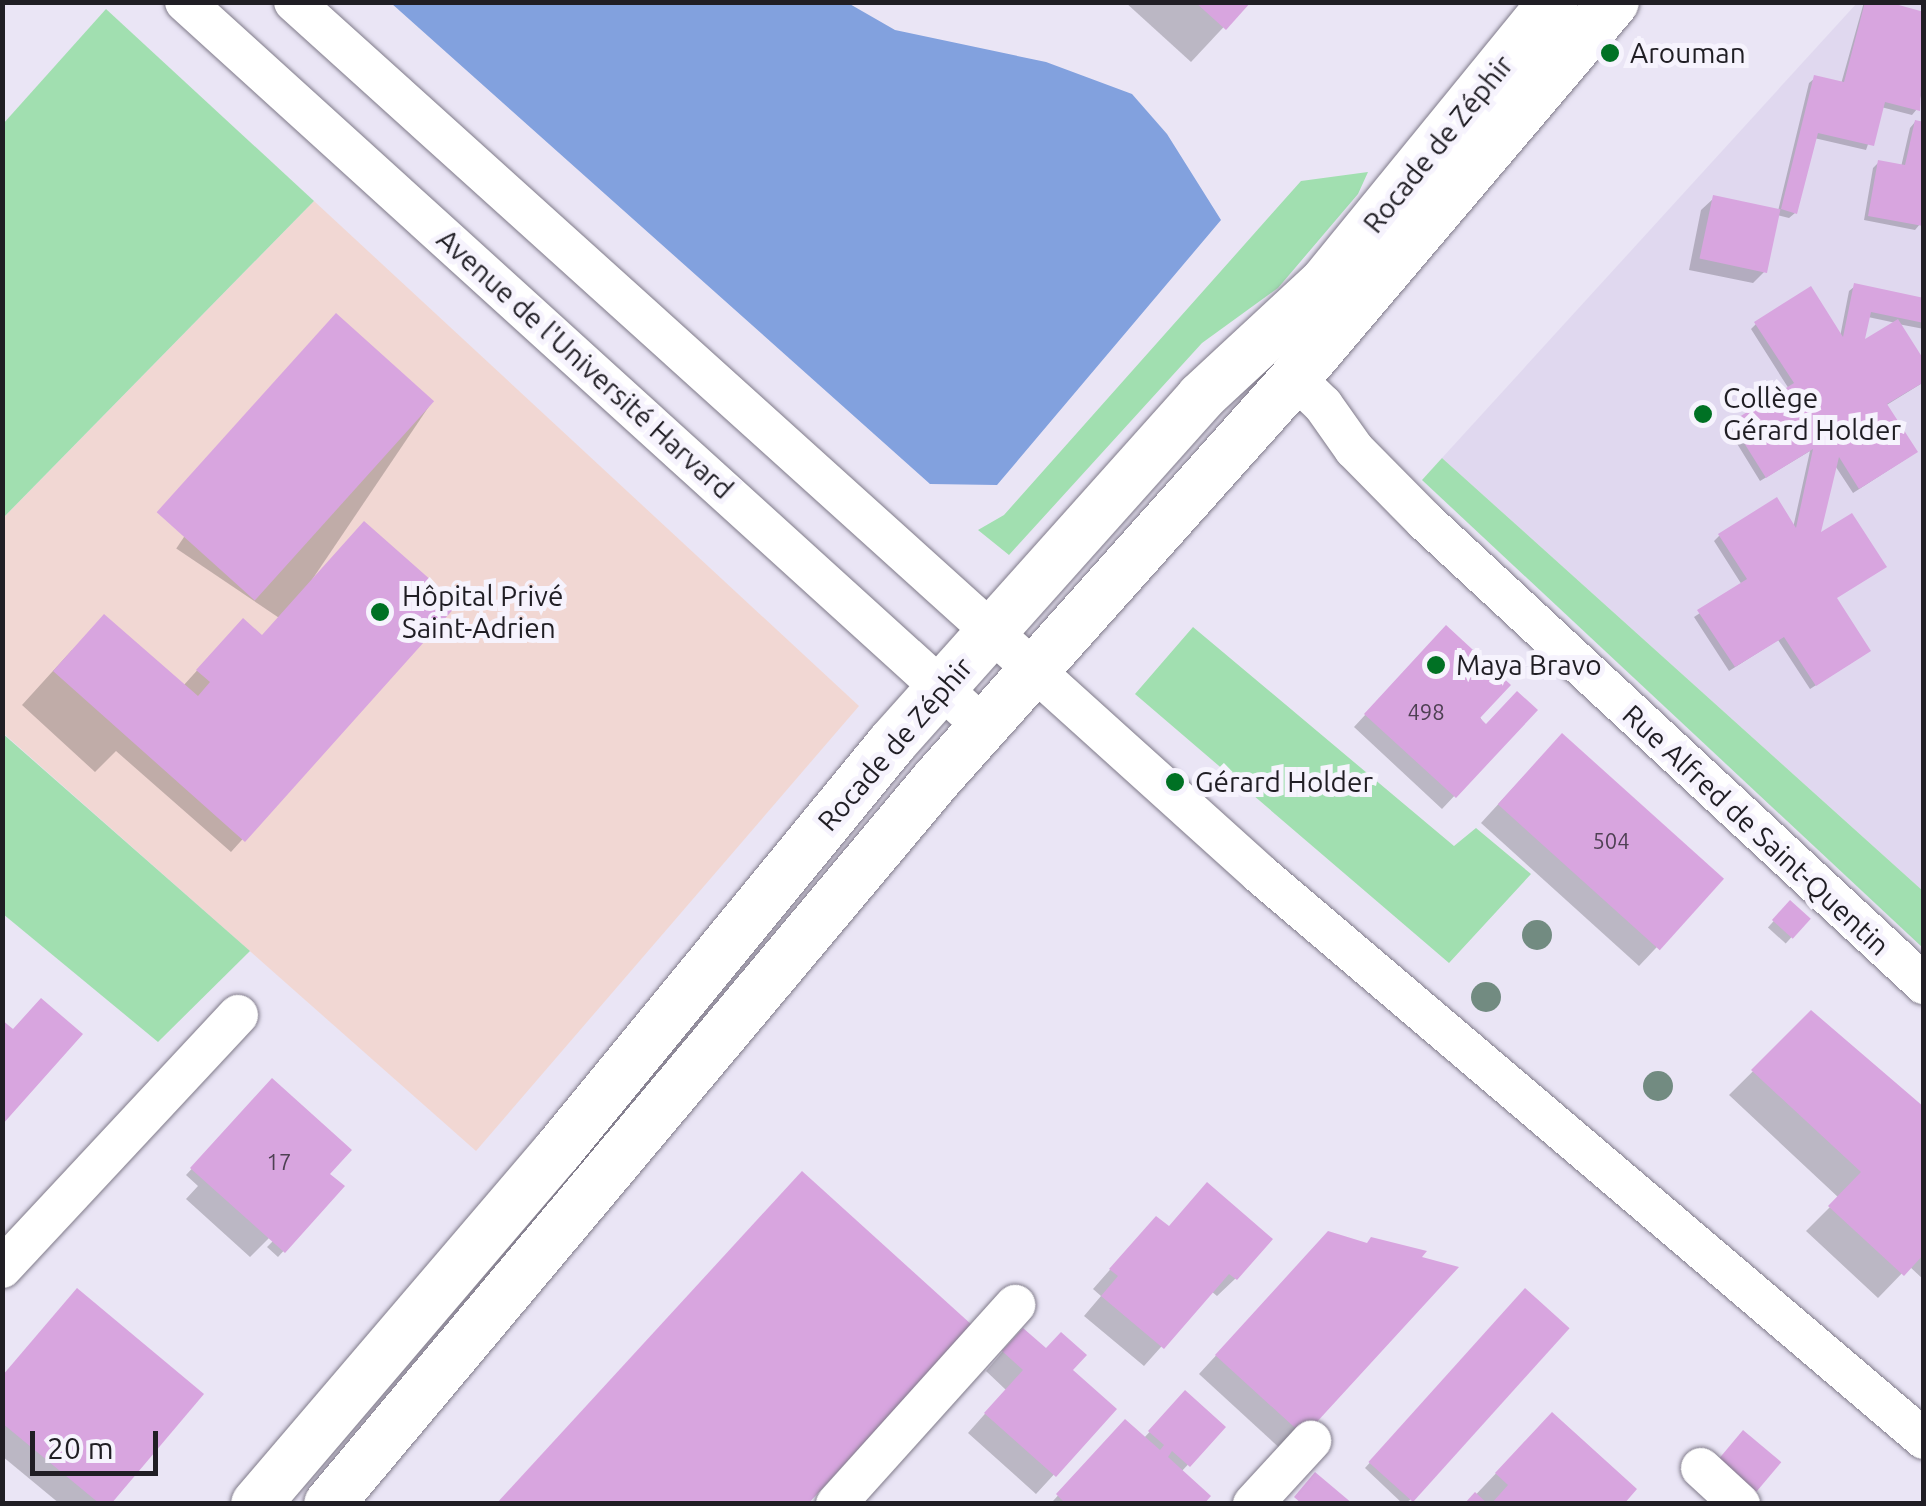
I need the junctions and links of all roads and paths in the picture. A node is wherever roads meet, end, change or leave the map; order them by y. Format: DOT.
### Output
graph roads {
  1 [pos="184,2"];
  2 [pos="294,2"];
  3 [pos="1553,2"];
  4 [pos="1614,2"];
  5 [pos="1294,378"];
  6 [pos="990,633"];
  7 [pos="1031,671"];
  8 [pos="941,688"];
  9 [pos="984,726"];
  10 [pos="1924,984"];
  11 [pos="238,1016"];
  12 [pos="2,1268"];
  13 [pos="1015,1305"];
  14 [pos="1310,1440"];
  15 [pos="1924,1440"];
  16 [pos="1701,1468"];
  17 [pos="256,1504"];
  18 [pos="329,1504"];
  19 [pos="836,1504"];
  20 [pos="1253,1504"];
  21 [pos="1740,1504"];
  1 -- 8 [label="street, Avenue de l'Université Harvard"];
  2 -- 6 [label="street"];
  3 -- 6 [label="main road, Rocade de Zéphir"];
  4 -- 5 [label="main road, Rocade de Zéphir"];
  5 -- 7 [label="main road, Rocade de Zéphir"];
  5 -- 10 [label="street, Rue Alfred de Saint-Quentin"];
  6 -- 7 [label="street"];
  6 -- 8 [label="main road, Rocade de Zéphir"];
  7 -- 9 [label="main road, Rocade de Zéphir"];
  7 -- 15 [label="street"];
  8 -- 9 [label="street, Avenue de l'Université Harvard"];
  8 -- 17 [label="main road, Rocade de Zéphir"];
  9 -- 18 [label="main road, Rocade de Zéphir"];
  11 -- 12 [label="street"];
  13 -- 19 [label="street"];
  14 -- 20 [label="street"];
  16 -- 21 [label="street"];
}
